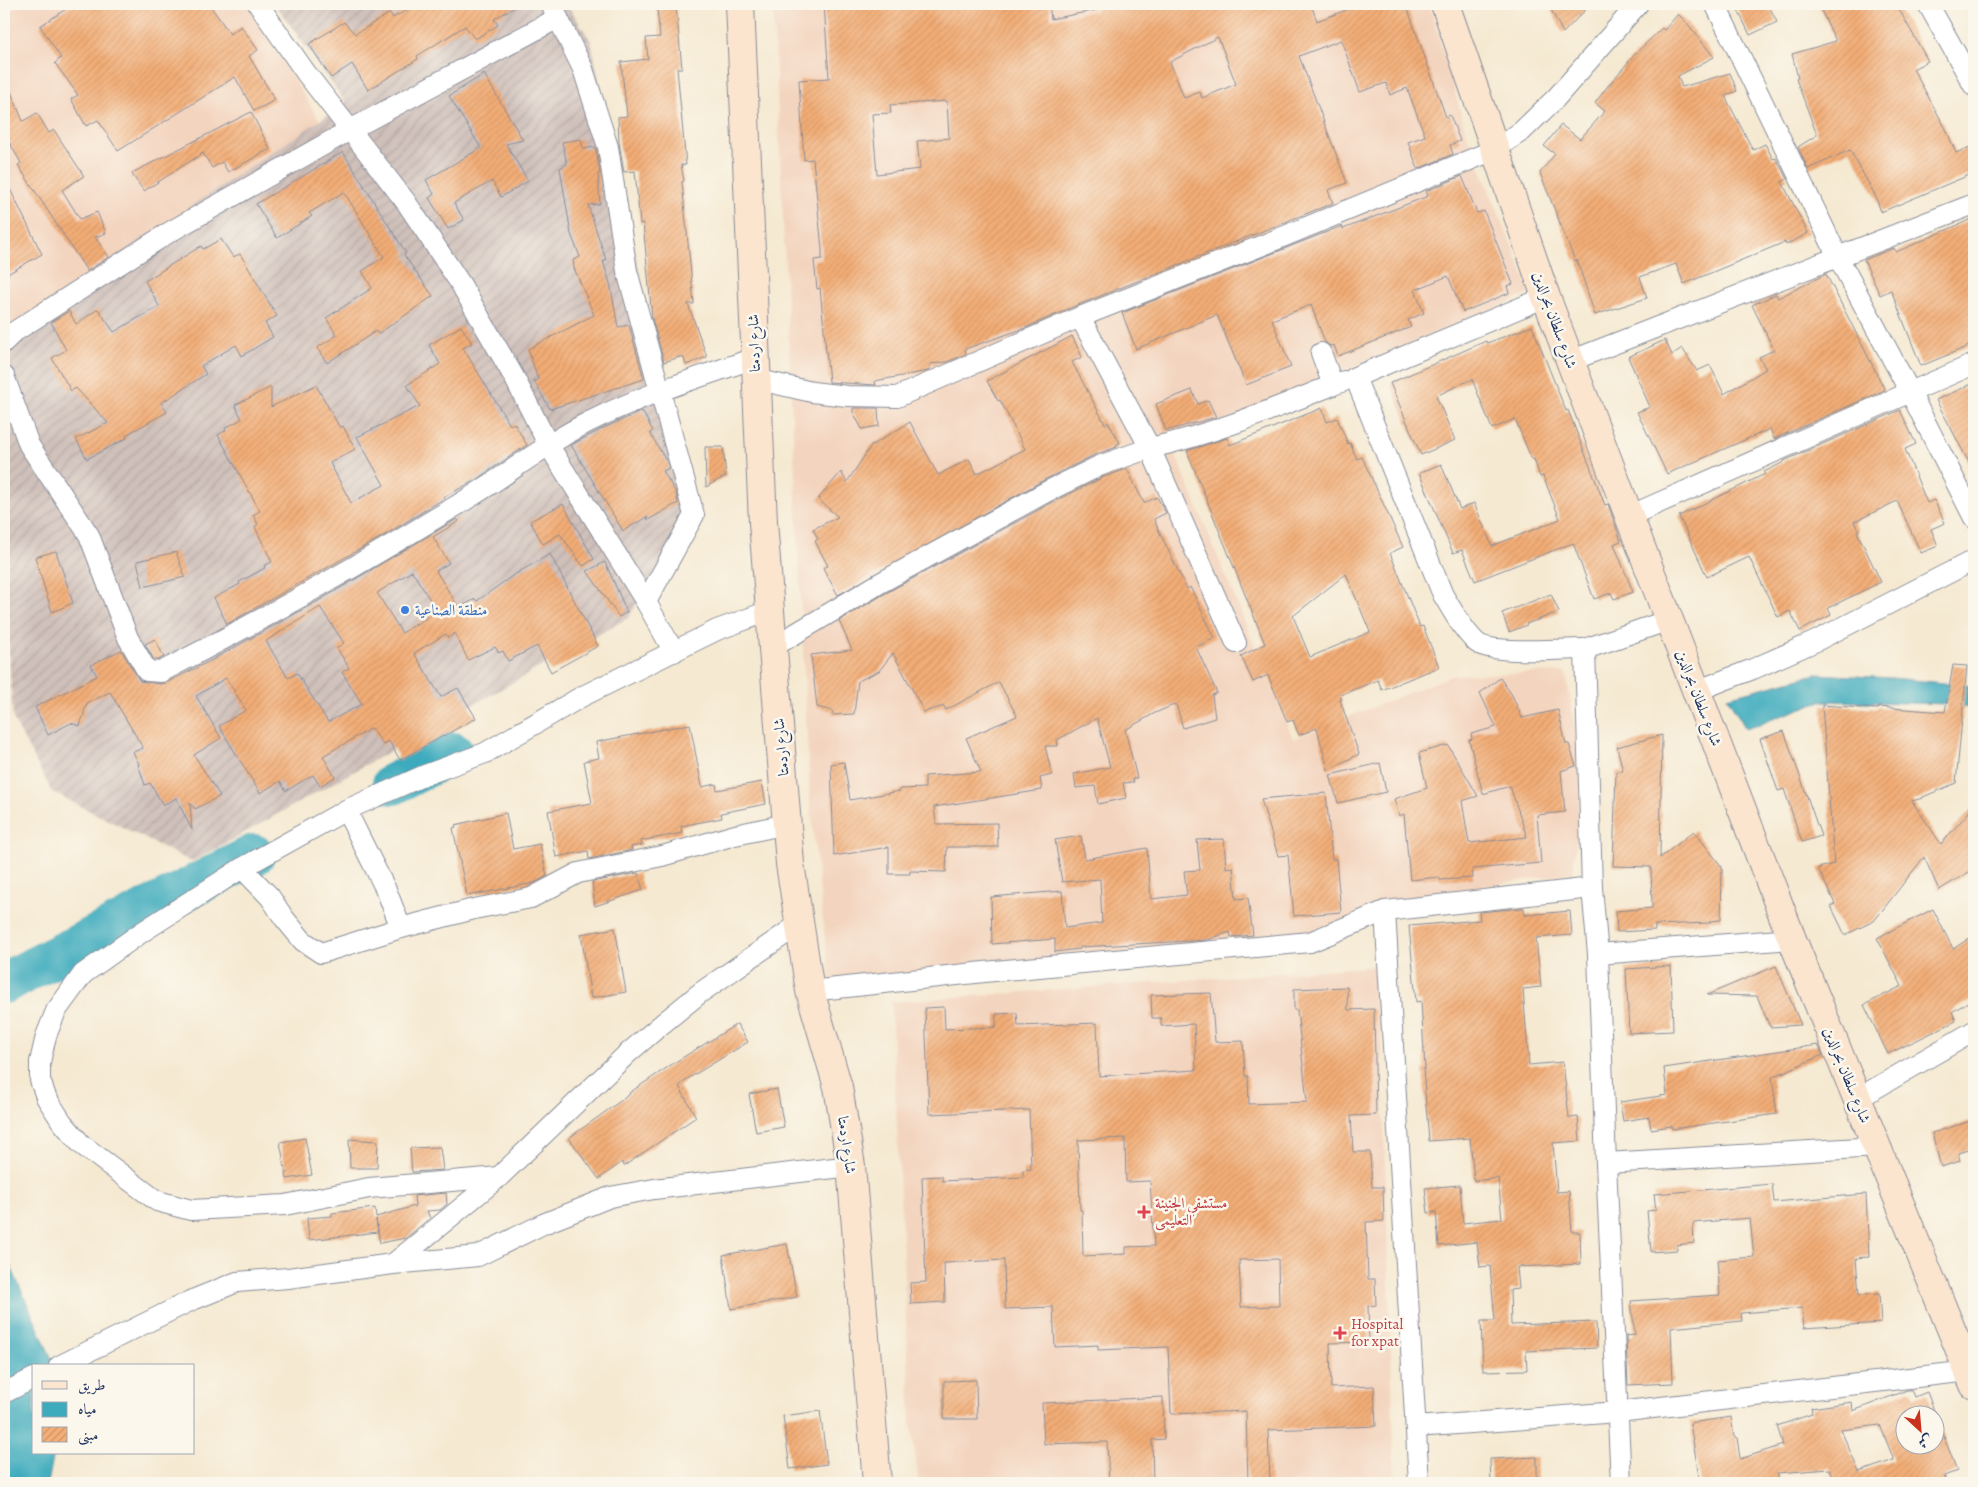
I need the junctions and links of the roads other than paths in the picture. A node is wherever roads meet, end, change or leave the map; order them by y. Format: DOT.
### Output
graph roads {
  1 [pos="258,4"];
  2 [pos="740,4"];
  3 [pos="1444,4"];
  4 [pos="1638,4"];
  5 [pos="1715,4"];
  6 [pos="1928,4"];
  7 [pos="554,11"];
  8 [pos="1974,86"];
  9 [pos="350,130"];
  10 [pos="1494,150"];
  11 [pos="1974,204"];
  12 [pos="1838,257"];
  13 [pos="1546,297"];
  14 [pos="1080,317"];
  15 [pos="4,342"];
  16 [pos="1321,353"];
  17 [pos="1570,361"];
  18 [pos="1974,364"];
  19 [pos="755,369"];
  20 [pos="4,376"];
  21 [pos="1355,377"];
  22 [pos="1333,385"];
  23 [pos="659,390"];
  24 [pos="1910,392"];
  25 [pos="549,446"];
  26 [pos="1150,448"];
  27 [pos="1629,516"];
  28 [pos="1974,518"];
  29 [pos="1974,560"];
  30 [pos="646,602"];
  31 [pos="769,611"];
  32 [pos="1669,620"];
  33 [pos="1236,643"];
  34 [pos="773,647"];
  35 [pos="1586,649"];
  36 [pos="674,652"];
  37 [pos="1696,691"];
  38 [pos="346,810"];
  39 [pos="787,824"];
  40 [pos="242,868"];
  41 [pos="1592,888"];
  42 [pos="1385,911"];
  43 [pos="798,924"];
  44 [pos="400,928"];
  45 [pos="1792,939"];
  46 [pos="1598,954"];
  47 [pos="810,991"];
  48 [pos="1974,1030"];
  49 [pos="1858,1099"];
  50 [pos="1876,1147"];
  51 [pos="1606,1163"];
  52 [pos="851,1166"];
  53 [pos="498,1177"];
  54 [pos="393,1264"];
  55 [pos="63,1364"];
  56 [pos="1972,1375"];
  57 [pos="32,1379"];
  58 [pos="4,1393"];
  59 [pos="1618,1412"];
  60 [pos="1416,1427"];
  61 [pos="877,1483"];
  62 [pos="1419,1483"];
  63 [pos="1621,1483"];
  1 -- 9 [label="street"];
  2 -- 19 [label="main road, شارع اردمتا"];
  3 -- 10 [label="main road, شارع سلطان بحرالدين"];
  4 -- 10 [label="street"];
  5 -- 12 [label="street"];
  6 -- 8 [label="street"];
  7 -- 9 [label="street"];
  7 -- 23 [label="street"];
  9 -- 15 [label="street"];
  9 -- 25 [label="street"];
  10 -- 13 [label="main road, شارع سلطان بحرالدين"];
  10 -- 14 [label="street"];
  11 -- 12 [label="street"];
  12 -- 17 [label="street"];
  12 -- 24 [label="street"];
  13 -- 17 [label="main road, شارع سلطان بحرالدين"];
  13 -- 21 [label="street"];
  14 -- 19 [label="street"];
  14 -- 26 [label="street"];
  16 -- 22 [label="street"];
  17 -- 27 [label="main road, شارع سلطان بحرالدين"];
  18 -- 24 [label="street"];
  19 -- 23 [label="street"];
  19 -- 31 [label="main road, شارع اردمتا"];
  20 -- 25 [label="street"];
  21 -- 22 [label="street"];
  21 -- 35 [label="street"];
  22 -- 26 [label="street"];
  23 -- 25 [label="street"];
  23 -- 30 [label="street"];
  24 -- 27 [label="street"];
  24 -- 28 [label="street"];
  25 -- 30 [label="street"];
  26 -- 33 [label="street"];
  26 -- 34 [label="street"];
  27 -- 32 [label="main road, شارع سلطان بحرالدين"];
  29 -- 37 [label="street"];
  30 -- 36 [label="street"];
  31 -- 34 [label="main road, شارع اردمتا"];
  31 -- 36 [label="street"];
  32 -- 35 [label="street"];
  32 -- 37 [label="main road, شارع سلطان بحرالدين"];
  34 -- 39 [label="main road, شارع اردمتا"];
  35 -- 41 [label="street"];
  36 -- 38 [label="street"];
  37 -- 45 [label="main road, شارع سلطان بحرالدين"];
  38 -- 40 [label="street"];
  38 -- 44 [label="street"];
  39 -- 43 [label="main road, شارع اردمتا"];
  39 -- 44 [label="street"];
  40 -- 44 [label="street"];
  40 -- 53 [label="street"];
  41 -- 42 [label="street"];
  41 -- 46 [label="street"];
  42 -- 47 [label="street"];
  42 -- 60 [label="street"];
  43 -- 47 [label="main road, شارع اردمتا"];
  43 -- 53 [label="street"];
  45 -- 46 [label="street"];
  45 -- 49 [label="main road, شارع سلطان بحرالدين"];
  46 -- 51 [label="street"];
  47 -- 52 [label="main road, شارع اردمتا"];
  48 -- 49 [label="street"];
  49 -- 50 [label="main road, شارع سلطان بحرالدين"];
  50 -- 51 [label="street"];
  50 -- 56 [label="main road, شارع سلطان بحرالدين"];
  51 -- 59 [label="street"];
  52 -- 54 [label="street"];
  52 -- 61 [label="main road, شارع اردمتا"];
  53 -- 54 [label="street"];
  54 -- 55 [label="street"];
  56 -- 59 [label="street"];
  57 -- 58 [label="street"];
  59 -- 60 [label="street"];
  59 -- 63 [label="street"];
  60 -- 62 [label="street"];
}
